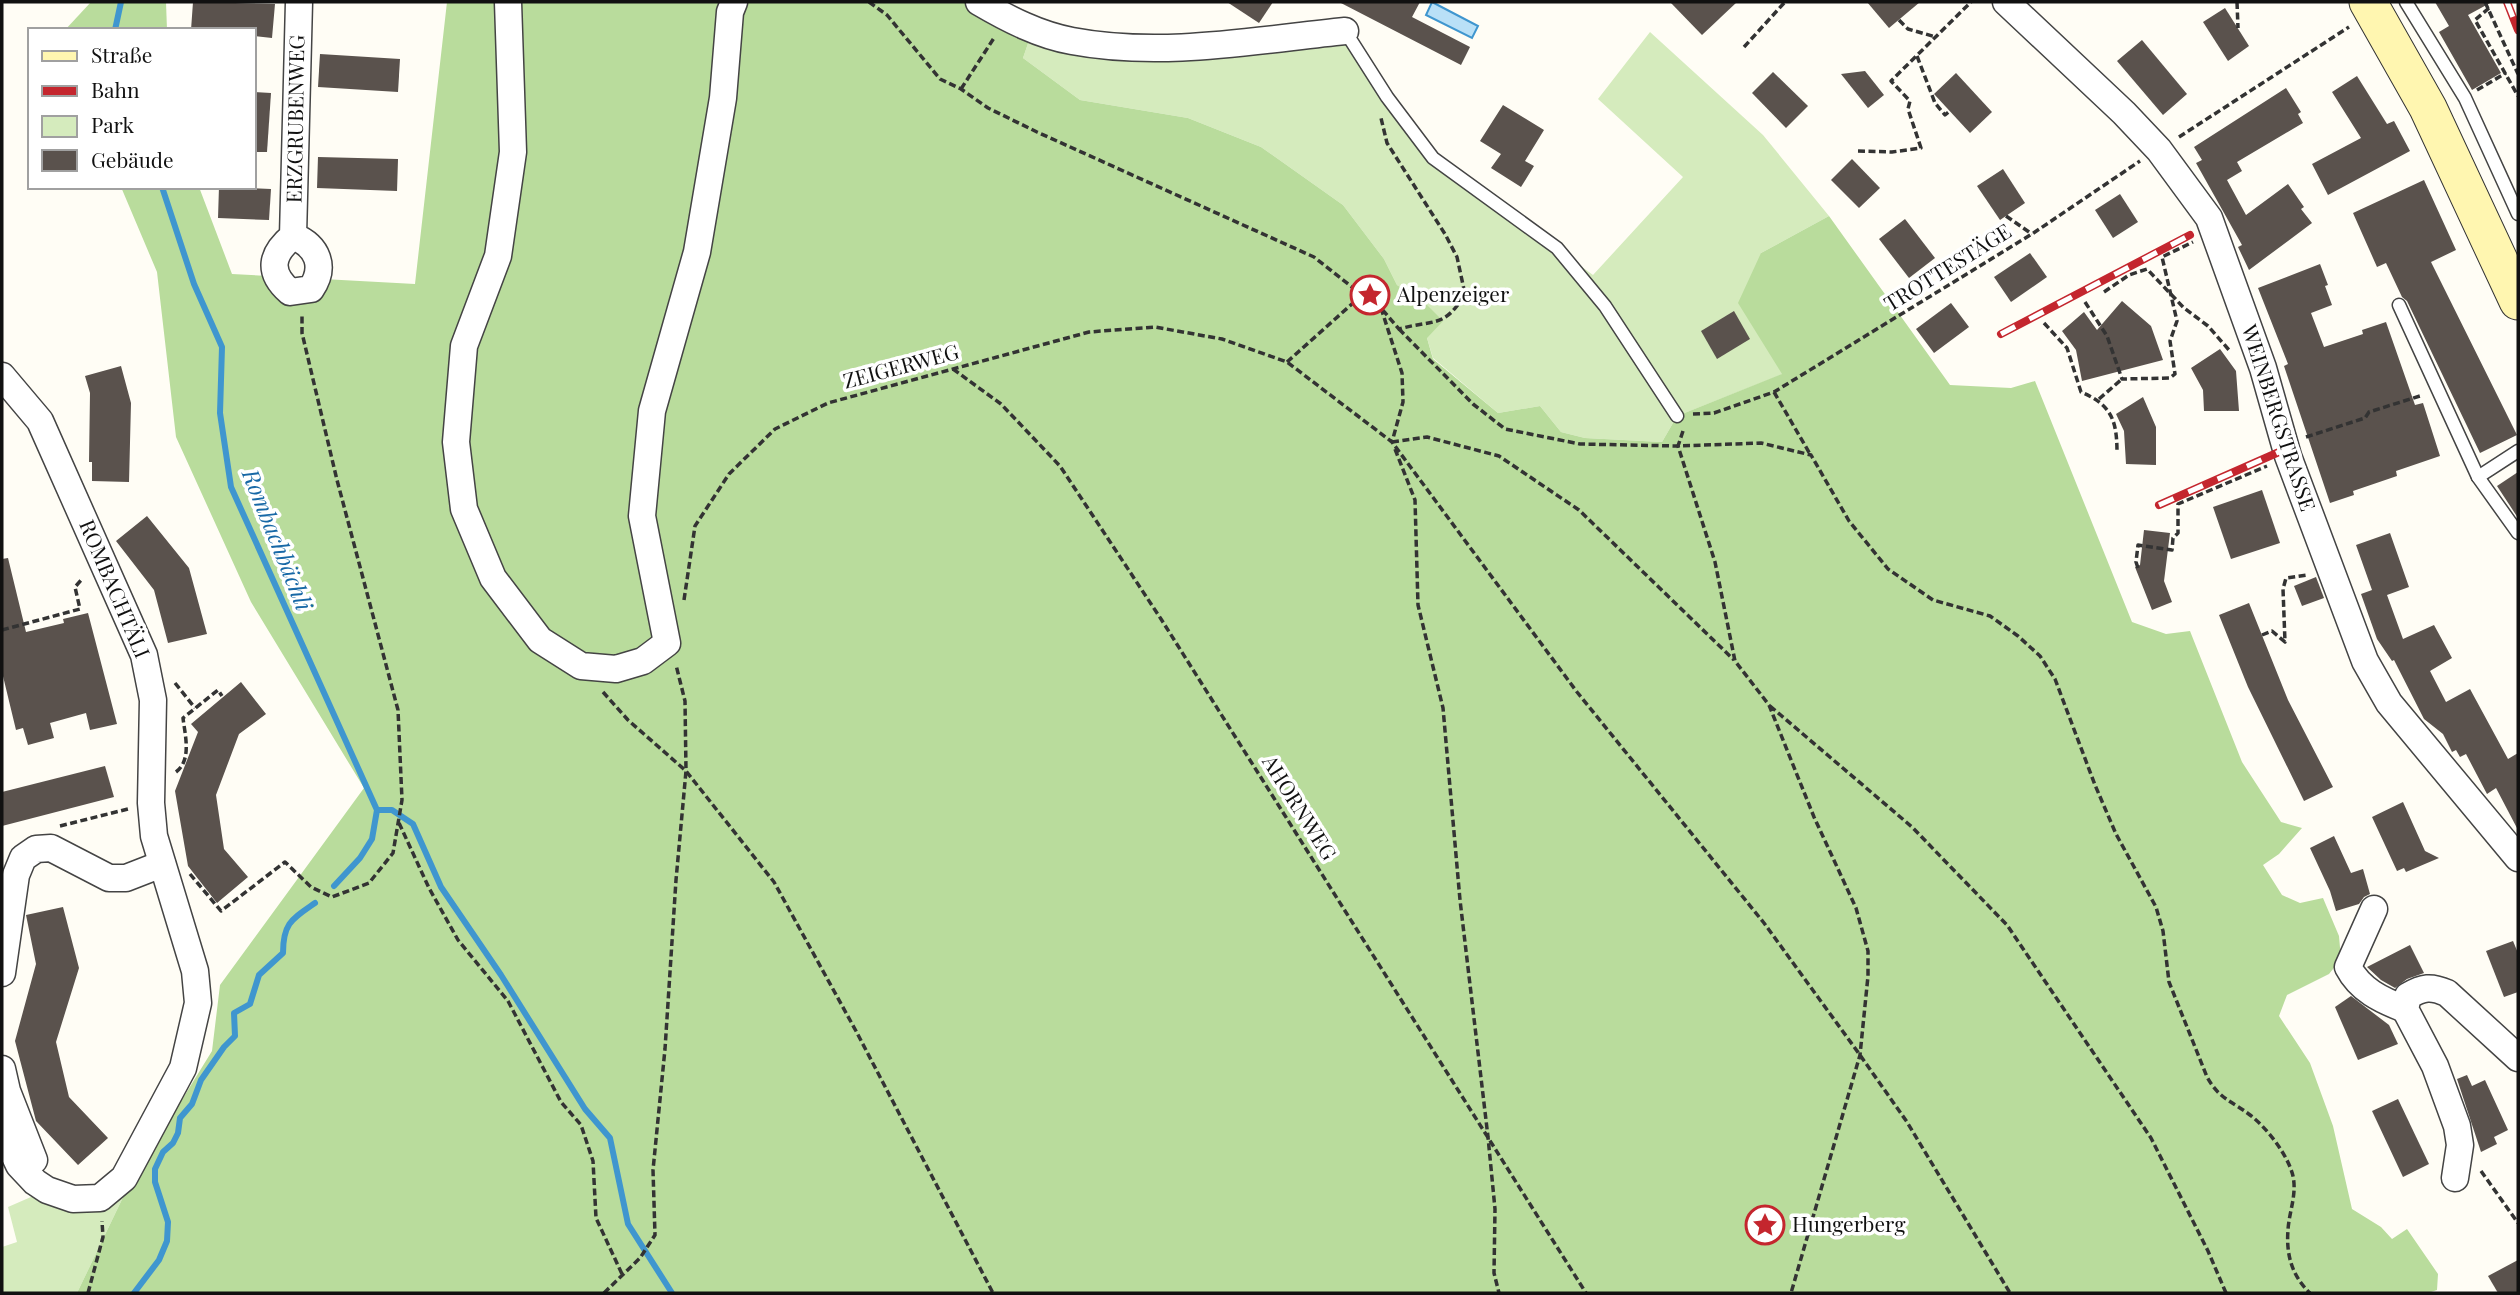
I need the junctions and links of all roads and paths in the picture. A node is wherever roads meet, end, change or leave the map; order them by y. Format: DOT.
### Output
graph roads {
  1 [pos="299,2"];
  2 [pos="508,2"];
  3 [pos="734,2"];
  4 [pos="869,2"];
  5 [pos="979,2"];
  6 [pos="1785,2"];
  7 [pos="1971,2"];
  8 [pos="2006,2"];
  9 [pos="2237,2"];
  10 [pos="2406,2"];
  11 [pos="2485,2"];
  12 [pos="2489,8"];
  13 [pos="2364,11"];
  14 [pos="1007,18"];
  15 [pos="1899,20"];
  16 [pos="2238,28"];
  17 [pos="1345,31"];
  18 [pos="1936,37"];
  19 [pos="1744,47"];
  20 [pos="1917,56"];
  21 [pos="2506,73"];
  22 [pos="2518,74"];
  23 [pos="961,89"];
  24 [pos="2518,96"];
  25 [pos="1387,97"];
  26 [pos="2465,98"];
  27 [pos="1950,111"];
  28 [pos="2159,149"];
  29 [pos="1858,151"];
  30 [pos="2135,164"];
  31 [pos="2514,193"];
  32 [pos="2518,214"];
  33 [pos="2006,216"];
  34 [pos="2214,231"];
  35 [pos="2032,234"];
  36 [pos="293,236"];
  37 [pos="302,292"];
  38 [pos="2104,292"];
  39 [pos="2170,292"];
  40 [pos="1362,295"];
  41 [pos="2518,301"];
  42 [pos="2085,302"];
  43 [pos="2399,304"];
  44 [pos="1381,308"];
  45 [pos="2044,323"];
  46 [pos="1399,329"];
  47 [pos="1287,362"];
  48 [pos="952,369"];
  49 [pos="2265,375"];
  50 [pos="2,376"];
  51 [pos="2122,379"];
  52 [pos="2438,391"];
  53 [pos="1774,392"];
  54 [pos="2099,399"];
  55 [pos="1677,416"];
  56 [pos="1392,442"];
  57 [pos="1678,446"];
  58 [pos="2286,451"];
  59 [pos="2518,451"];
  60 [pos="2118,453"];
  61 [pos="1811,455"];
  62 [pos="2478,477"];
  63 [pos="2518,533"];
  64 [pos="102,556"];
  65 [pos="2329,567"];
  66 [pos="2138,568"];
  67 [pos="2,630"];
  68 [pos="2262,635"];
  69 [pos="667,643"];
  70 [pos="1735,661"];
  71 [pos="581,666"];
  72 [pos="222,696"];
  73 [pos="1769,705"];
  74 [pos="182,768"];
  75 [pos="686,771"];
  76 [pos="128,809"];
  77 [pos="400,821"];
  78 [pos="61,826"];
  79 [pos="2518,858"];
  80 [pos="162,864"];
  81 [pos="170,893"];
  82 [pos="2374,909"];
  83 [pos="4,937"];
  84 [pos="2,973"];
  85 [pos="2405,1009"];
  86 [pos="1860,1055"];
  87 [pos="2518,1058"];
  88 [pos="2,1069"];
  89 [pos="2,1129"];
  90 [pos="1488,1137"];
  91 [pos="2456,1170"];
  92 [pos="35,1182"];
  93 [pos="100,1198"];
  94 [pos="2518,1223"];
  95 [pos="622,1275"];
  96 [pos="88,1293"];
  97 [pos="604,1293"];
  98 [pos="993,1293"];
  99 [pos="1499,1293"];
  100 [pos="1586,1293"];
  101 [pos="1791,1293"];
  102 [pos="2010,1293"];
  103 [pos="2225,1293"];
  104 [pos="2310,1293"];
  1 -- 36 [label="street, ERZGRUBENWEG"];
  2 -- 71 [label="street"];
  3 -- 69 [label="street"];
  4 -- 23 [label="path"];
  5 -- 14 [label="street"];
  6 -- 19 [label="path"];
  7 -- 18 [label="path"];
  8 -- 28 [label="street, WEINBERGSTRASSE"];
  9 -- 16 [label="path"];
  10 -- 26 [label="lane"];
  11 -- 12 [label="path"];
  12 -- 21 [label="path"];
  12 -- 22 [label="path"];
  13 -- 28 [label="path"];
  13 -- 41 [label="main road"];
  14 -- 17 [label="street"];
  14 -- 23 [label="path"];
  15 -- 18 [label="path"];
  17 -- 25 [label="lane"];
  18 -- 20 [label="path"];
  20 -- 27 [label="path"];
  20 -- 29 [label="path"];
  21 -- 24 [label="path"];
  21 -- 26 [label="path"];
  23 -- 40 [label="path"];
  25 -- 46 [label="path"];
  25 -- 55 [label="lane"];
  26 -- 31 [label="lane"];
  28 -- 34 [label="street, WEINBERGSTRASSE"];
  30 -- 35 [label="path, TROTTESTÄGE"];
  31 -- 32 [label="lane"];
  33 -- 35 [label="path"];
  34 -- 39 [label="path"];
  34 -- 49 [label="street, WEINBERGSTRASSE"];
  35 -- 53 [label="path, TROTTESTÄGE"];
  36 -- 37 [label="street"];
  36 -- 37 [label="street"];
  37 -- 77 [label="path"];
  38 -- 39 [label="path"];
  39 -- 49 [label="path"];
  39 -- 51 [label="path"];
  40 -- 44 [label="path"];
  40 -- 47 [label="path"];
  42 -- 51 [label="path"];
  43 -- 52 [label="lane"];
  44 -- 46 [label="path"];
  44 -- 56 [label="path"];
  45 -- 54 [label="path"];
  46 -- 57 [label="path"];
  47 -- 48 [label="path, ZEIGERWEG"];
  47 -- 56 [label="path, ZEIGERWEG"];
  48 -- 69 [label="path, ZEIGERWEG"];
  48 -- 90 [label="path, AHORNWEG"];
  49 -- 58 [label="street, WEINBERGSTRASSE"];
  50 -- 64 [label="street, ROMBACHTÄLI"];
  51 -- 54 [label="path"];
  52 -- 58 [label="path"];
  52 -- 62 [label="lane"];
  53 -- 55 [label="path, TROTTESTÄGE"];
  53 -- 61 [label="path"];
  54 -- 60 [label="path"];
  56 -- 70 [label="path"];
  56 -- 86 [label="path"];
  56 -- 90 [label="path"];
  57 -- 61 [label="path"];
  57 -- 70 [label="path"];
  58 -- 65 [label="street, WEINBERGSTRASSE"];
  58 -- 66 [label="path"];
  59 -- 62 [label="lane"];
  61 -- 104 [label="path"];
  62 -- 63 [label="lane"];
  64 -- 67 [label="path"];
  64 -- 80 [label="street, ROMBACHTÄLI"];
  65 -- 68 [label="path"];
  65 -- 79 [label="street, WEINBERGSTRASSE"];
  69 -- 71 [label="street"];
  69 -- 75 [label="path"];
  70 -- 73 [label="path"];
  71 -- 75 [label="path"];
  72 -- 74 [label="path"];
  73 -- 86 [label="path"];
  73 -- 103 [label="path"];
  75 -- 95 [label="path"];
  75 -- 98 [label="path"];
  76 -- 78 [label="path"];
  77 -- 81 [label="path"];
  77 -- 95 [label="path"];
  80 -- 81 [label="street, ROMBACHTÄLI"];
  80 -- 83 [label="street"];
  81 -- 93 [label="street, ROMBACHTÄLI"];
  82 -- 85 [label="street"];
  83 -- 84 [label="street"];
  85 -- 87 [label="street"];
  85 -- 91 [label="street"];
  86 -- 101 [label="path"];
  86 -- 102 [label="path"];
  88 -- 92 [label="street"];
  89 -- 92 [label="street"];
  90 -- 99 [label="path"];
  90 -- 100 [label="path, AHORNWEG"];
  91 -- 94 [label="path"];
  92 -- 93 [label="street"];
  93 -- 96 [label="path"];
  95 -- 97 [label="path"];
}
